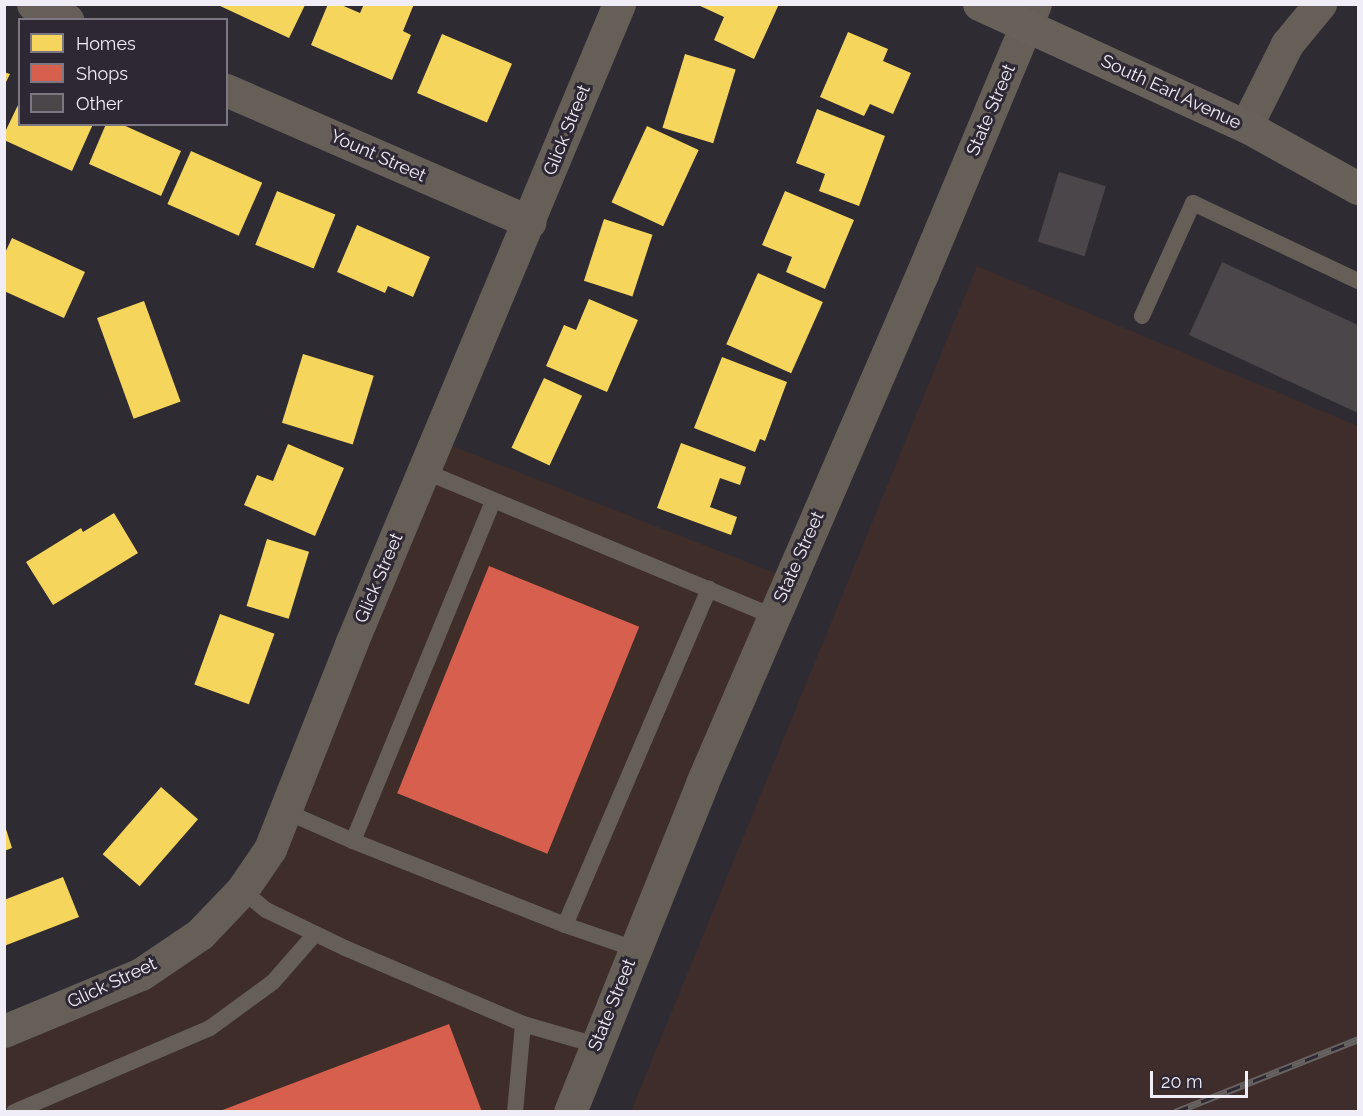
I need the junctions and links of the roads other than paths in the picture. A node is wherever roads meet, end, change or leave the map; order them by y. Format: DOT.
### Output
graph roads {
  1 [pos="33,4"];
  2 [pos="619,4"];
  3 [pos="979,4"];
  4 [pos="1320,4"];
  5 [pos="1030,15"];
  6 [pos="63,18"];
  7 [pos="228,91"];
  8 [pos="1246,126"];
  9 [pos="1359,188"];
  10 [pos="529,222"];
  11 [pos="1359,281"];
  12 [pos="1142,316"];
  13 [pos="424,471"];
  14 [pos="493,501"];
  15 [pos="709,589"];
  16 [pos="773,615"];
  17 [pos="287,812"];
  18 [pos="353,841"];
  19 [pos="242,890"];
  20 [pos="565,925"];
  21 [pos="315,934"];
  22 [pos="634,950"];
  23 [pos="523,1024"];
  24 [pos="4,1031"];
  25 [pos="596,1045"];
  26 [pos="31,1108"];
  27 [pos="14,1112"];
  28 [pos="514,1112"];
  29 [pos="570,1112"];
  1 -- 6 [label="street"];
  2 -- 10 [label="street, Glick Street"];
  3 -- 5 [label="street, South Earl Avenue"];
  4 -- 8 [label="street"];
  5 -- 8 [label="street, South Earl Avenue"];
  5 -- 16 [label="street, State Street"];
  7 -- 10 [label="street, Yount Street"];
  8 -- 9 [label="street, South Earl Avenue"];
  10 -- 13 [label="street, Glick Street"];
  11 -- 12 [label="lane"];
  13 -- 14 [label="lane"];
  13 -- 17 [label="street, Glick Street"];
  14 -- 15 [label="lane"];
  14 -- 18 [label="lane"];
  15 -- 16 [label="lane"];
  15 -- 20 [label="lane"];
  16 -- 22 [label="street, State Street"];
  17 -- 18 [label="lane"];
  17 -- 19 [label="street, Glick Street"];
  18 -- 20 [label="lane"];
  19 -- 21 [label="lane"];
  19 -- 24 [label="street, Glick Street"];
  20 -- 22 [label="lane"];
  21 -- 23 [label="lane"];
  21 -- 26 [label="lane"];
  22 -- 25 [label="street, State Street"];
  23 -- 25 [label="lane"];
  23 -- 28 [label="lane"];
  25 -- 29 [label="street, State Street"];
  26 -- 27 [label="lane"];
}
